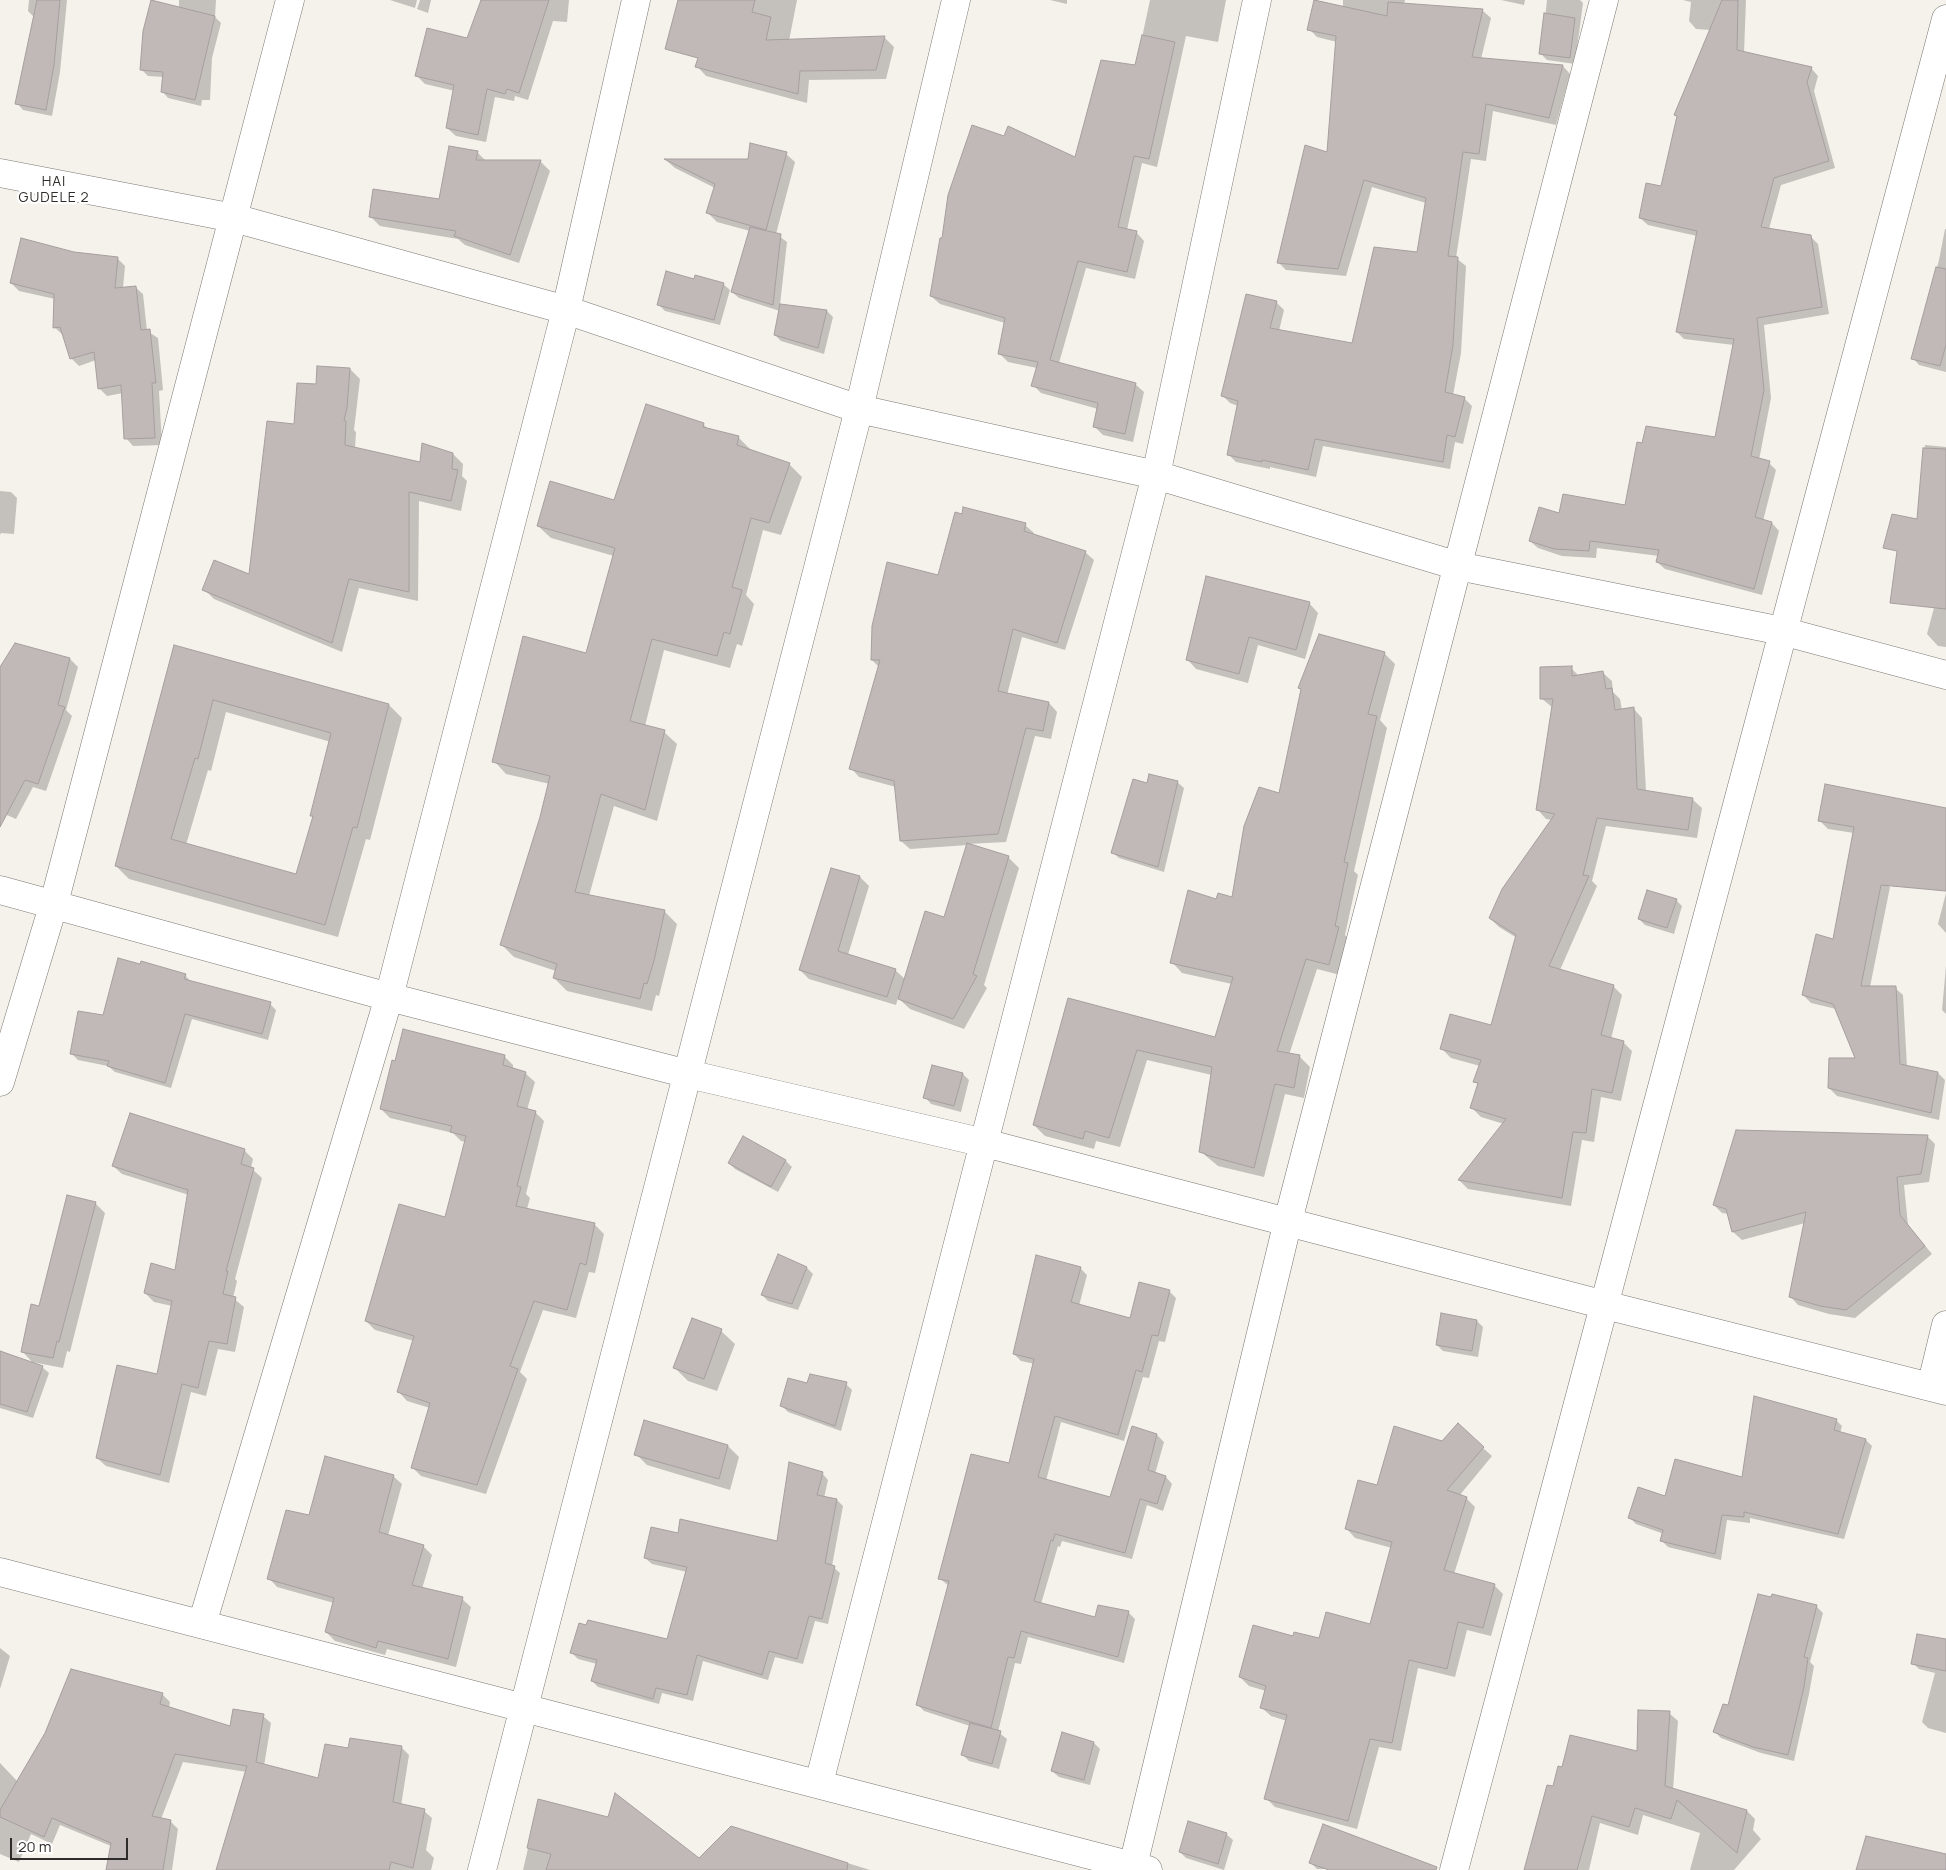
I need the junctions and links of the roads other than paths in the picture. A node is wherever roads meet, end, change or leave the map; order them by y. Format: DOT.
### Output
graph roads {
  1 [pos="290,0"];
  2 [pos="636,0"];
  3 [pos="956,0"];
  4 [pos="1257,0"];
  5 [pos="1604,0"];
  6 [pos="1946,19"];
  7 [pos="0,173"];
  8 [pos="234,218"];
  9 [pos="566,310"];
  10 [pos="859,409"];
  11 [pos="1156,475"];
  12 [pos="1458,566"];
  13 [pos="1782,631"];
  14 [pos="1946,675"];
  15 [pos="0,890"];
  16 [pos="54,903"];
  17 [pos="389,997"];
  18 [pos="688,1074"];
  19 [pos="0,1082"];
  20 [pos="985,1143"];
  21 [pos="1288,1221"];
  22 [pos="1605,1305"];
  23 [pos="1946,1325"];
  24 [pos="1938,1389"];
  25 [pos="0,1572"];
  26 [pos="202,1624"];
  27 [pos="524,1707"];
  28 [pos="819,1783"];
  29 [pos="1137,1869"];
  30 [pos="482,1870"];
  31 [pos="1454,1870"];
  1 -- 8 [label="street"];
  2 -- 9 [label="street"];
  3 -- 10 [label="street"];
  4 -- 11 [label="street"];
  5 -- 12 [label="street"];
  6 -- 13 [label="street"];
  7 -- 8 [label="street"];
  8 -- 9 [label="street"];
  8 -- 16 [label="street"];
  9 -- 10 [label="street"];
  9 -- 17 [label="street"];
  10 -- 11 [label="street"];
  10 -- 18 [label="street"];
  11 -- 12 [label="street"];
  11 -- 20 [label="street"];
  12 -- 13 [label="street"];
  12 -- 21 [label="street"];
  13 -- 14 [label="street"];
  13 -- 22 [label="street"];
  15 -- 16 [label="street"];
  16 -- 17 [label="street"];
  16 -- 19 [label="street"];
  17 -- 18 [label="street"];
  17 -- 26 [label="street"];
  18 -- 20 [label="street"];
  18 -- 27 [label="street"];
  20 -- 21 [label="street"];
  20 -- 28 [label="street"];
  21 -- 22 [label="street"];
  21 -- 29 [label="street"];
  22 -- 24 [label="street"];
  22 -- 31 [label="street"];
  23 -- 24 [label="street"];
  25 -- 26 [label="street"];
  26 -- 27 [label="street"];
  27 -- 28 [label="street"];
  27 -- 30 [label="street"];
  28 -- 29 [label="street"];
}
